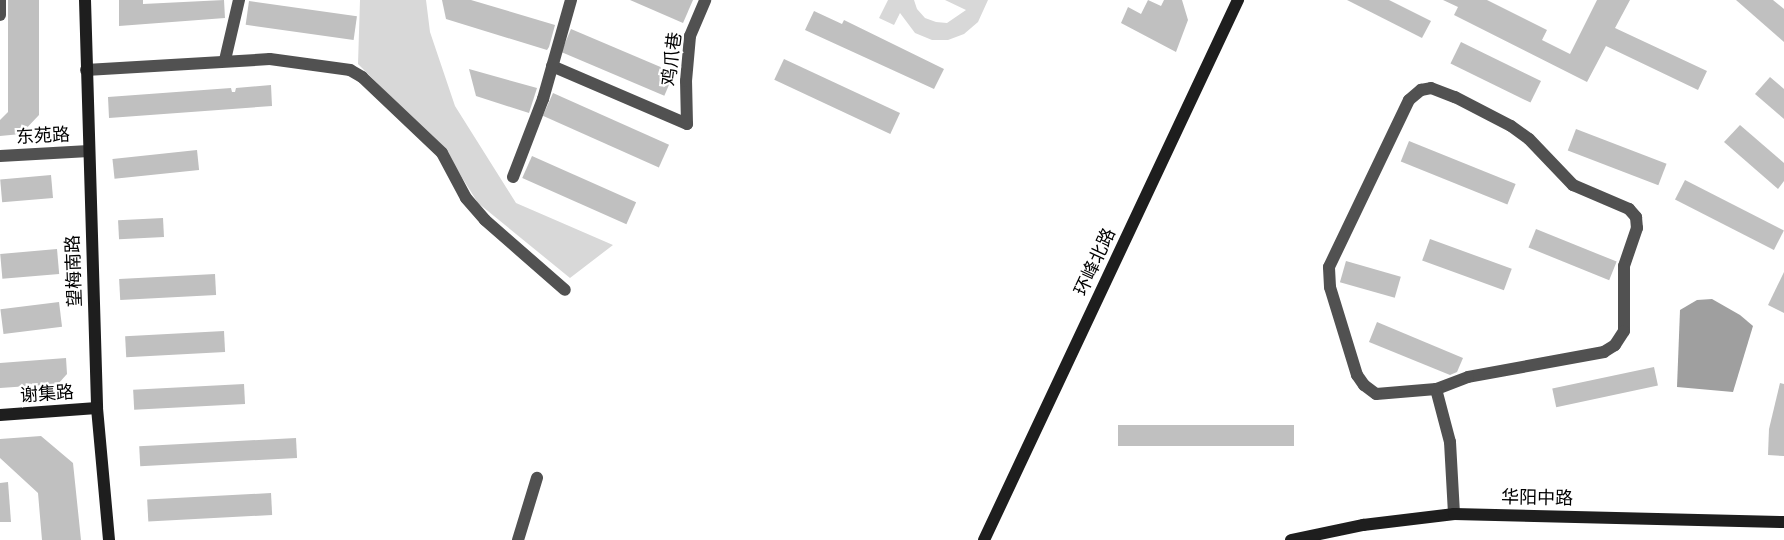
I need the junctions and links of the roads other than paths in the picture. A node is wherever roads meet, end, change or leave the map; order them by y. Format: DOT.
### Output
graph roads {
  1 [pos="0,0"];
  2 [pos="85,0"];
  3 [pos="239,0"];
  4 [pos="571,0"];
  5 [pos="705,0"];
  6 [pos="1238,0"];
  7 [pos="0,15"];
  8 [pos="225,60"];
  9 [pos="552,66"];
  10 [pos="86,70"];
  11 [pos="89,151"];
  12 [pos="0,156"];
  13 [pos="513,177"];
  14 [pos="565,290"];
  15 [pos="1436,389"];
  16 [pos="97,408"];
  17 [pos="0,415"];
  18 [pos="537,478"];
  19 [pos="1454,514"];
  20 [pos="1784,522"];
  21 [pos="109,540"];
  22 [pos="518,540"];
  23 [pos="984,540"];
  24 [pos="1291,540"];
  1 -- 7 [label="street"];
  2 -- 10 [label="main road, 望梅南路"];
  3 -- 8 [label="street"];
  4 -- 9 [label="street"];
  5 -- 9 [label="street, 鸡爪巷"];
  6 -- 23 [label="main road, 环峰北路"];
  8 -- 10 [label="street"];
  8 -- 14 [label="street"];
  9 -- 13 [label="street"];
  10 -- 11 [label="main road, 望梅南路"];
  11 -- 12 [label="street, 东苑路"];
  11 -- 16 [label="main road, 望梅南路"];
  15 -- 15 [label="street"];
  15 -- 19 [label="street"];
  16 -- 17 [label="main road, 谢集路"];
  16 -- 21 [label="main road, 望梅南路"];
  18 -- 22 [label="street"];
  19 -- 20 [label="main road, 华阳中路"];
  19 -- 24 [label="main road, 华阳中路"];
}
